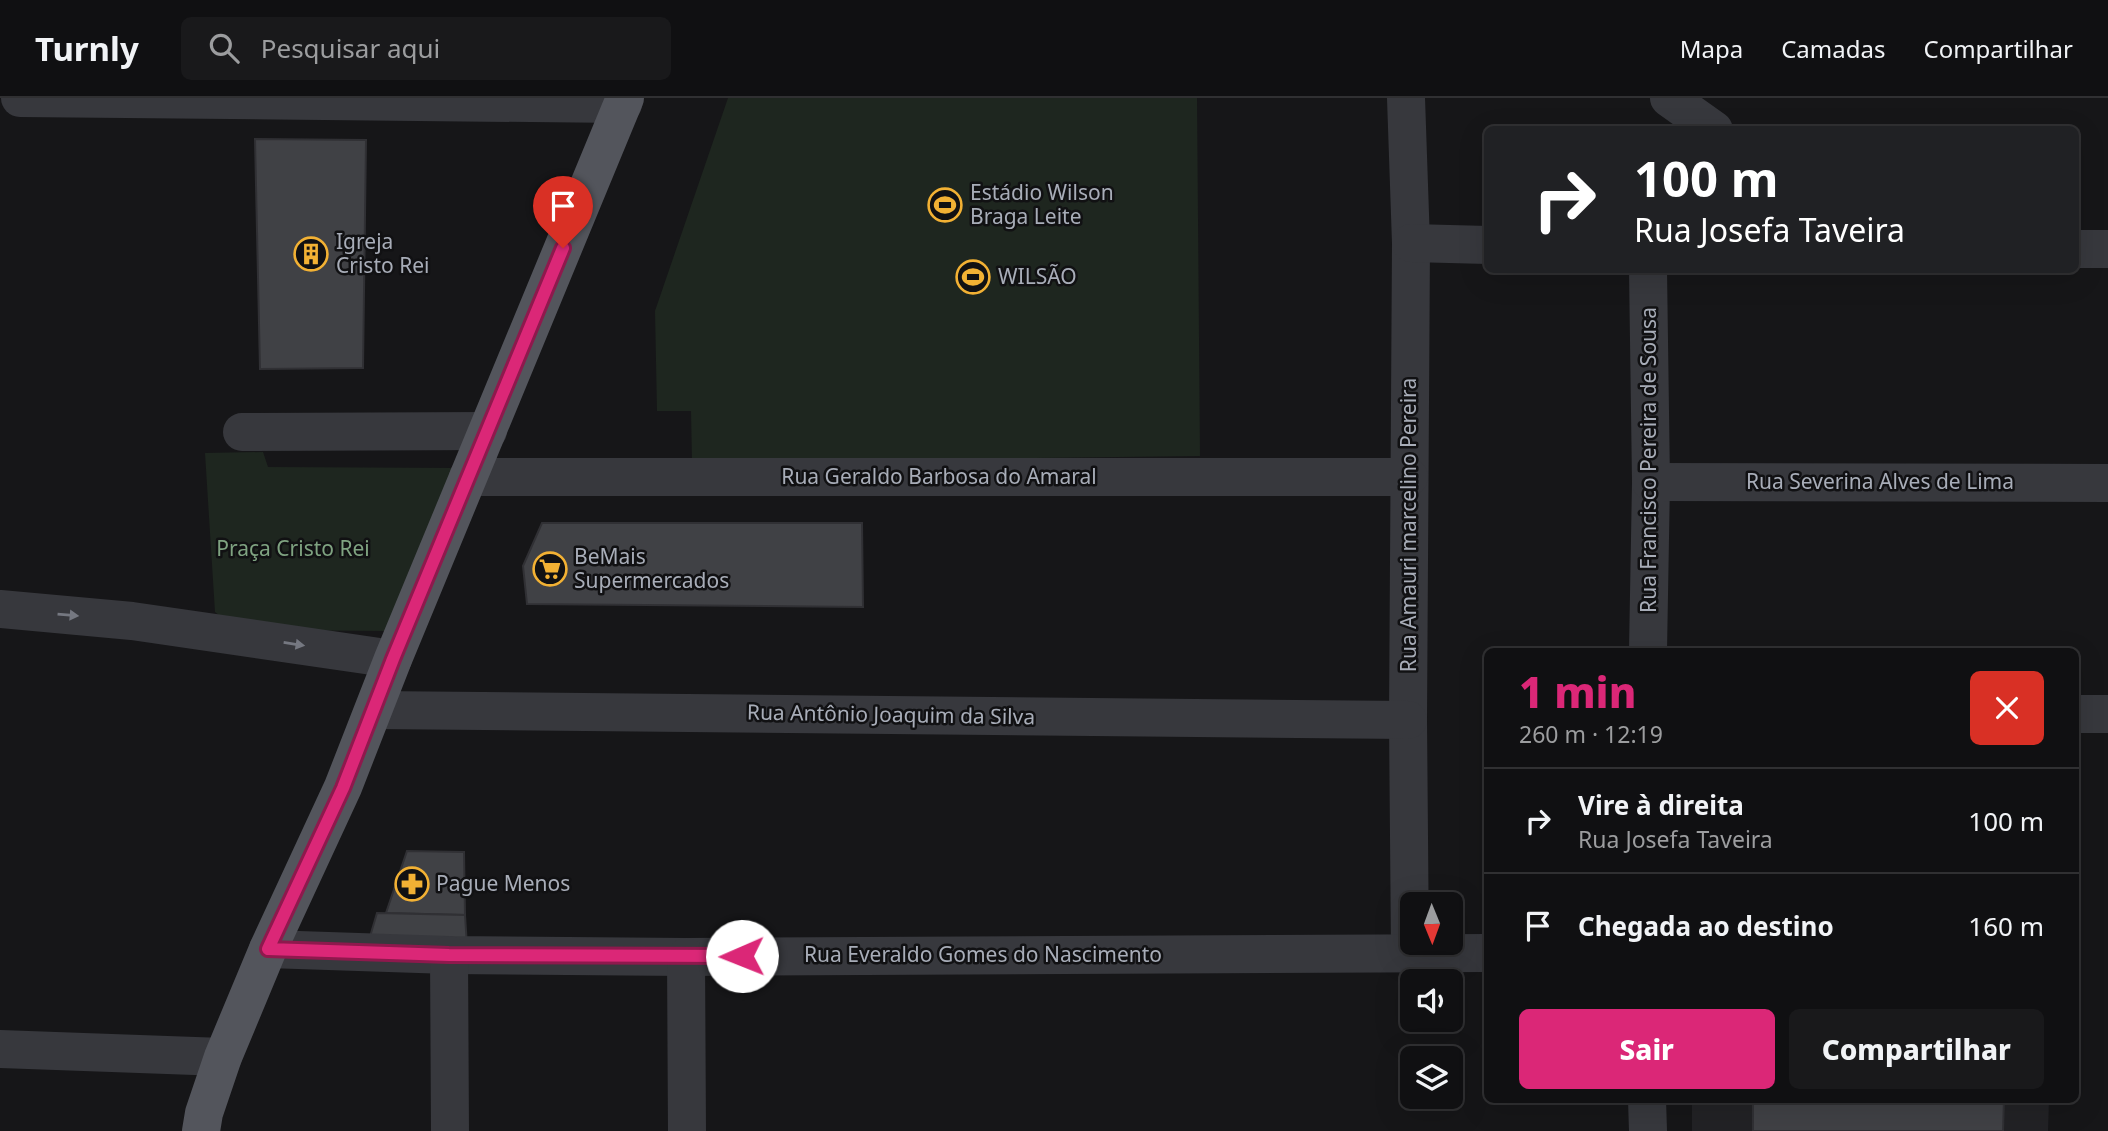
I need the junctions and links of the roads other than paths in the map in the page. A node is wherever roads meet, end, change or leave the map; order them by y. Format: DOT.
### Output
graph roads {
  1 [pos="20,98"];
  2 [pos="1406,98"];
  3 [pos="1669,98"];
  4 [pos="624,101"];
  5 [pos="1708,126"];
  6 [pos="1411,243"];
  7 [pos="1484,245"];
  8 [pos="2079,249"];
  9 [pos="2108,249"];
  10 [pos="1648,273"];
  11 [pos="488,431"];
  12 [pos="242,432"];
  13 [pos="468,477"];
  14 [pos="1409,477"];
  15 [pos="1651,482"];
  16 [pos="2108,483"];
  17 [pos="0,610"];
  18 [pos="1648,648"];
  19 [pos="393,659"];
  20 [pos="374,710"];
  21 [pos="2079,714"];
  22 [pos="2108,714"];
  23 [pos="1408,720"];
  24 [pos="1409,892"];
  25 [pos="268,949"];
  26 [pos="1400,952"];
  27 [pos="1463,953"];
  28 [pos="1484,953"];
  29 [pos="449,955"];
  30 [pos="686,957"];
  31 [pos="0,1049"];
  32 [pos="223,1057"];
  33 [pos="1647,1103"];
  34 [pos="201,1131"];
  35 [pos="450,1131"];
  36 [pos="687,1131"];
  37 [pos="1648,1131"];
  1 -- 4 [label="street"];
  2 -- 6 [label="street, Rua Amauri marcelino Pereira"];
  3 -- 5 [label="street"];
  4 -- 11 [label="main road"];
  6 -- 7 [label="street"];
  6 -- 14 [label="street, Rua Amauri marcelino Pereira"];
  8 -- 9 [label="street"];
  10 -- 15 [label="street, Rua Francisco Pereira de Sousa"];
  11 -- 12 [label="street"];
  11 -- 13 [label="main road"];
  13 -- 14 [label="street, Rua Geraldo Barbosa do Amaral"];
  13 -- 19 [label="main road"];
  14 -- 23 [label="street, Rua Amauri marcelino Pereira"];
  15 -- 16 [label="street, Rua Severina Alves de Lima"];
  15 -- 18 [label="street, Rua Francisco Pereira de Sousa"];
  17 -- 19 [label="street, one-way"];
  19 -- 20 [label="main road"];
  20 -- 23 [label="street, Rua Antônio Joaquim da Silva"];
  20 -- 25 [label="main road"];
  21 -- 22 [label="street"];
  23 -- 24 [label="street, Rua Amauri marcelino Pereira"];
  25 -- 29 [label="street, Rua Everaldo Gomes do Nascimento"];
  25 -- 32 [label="main road"];
  26 -- 30 [label="street, Rua Everaldo Gomes do Nascimento"];
  27 -- 28 [label="street, Rua Everaldo Gomes do Nascimento"];
  29 -- 30 [label="street, Rua Everaldo Gomes do Nascimento"];
  29 -- 35 [label="street"];
  30 -- 36 [label="street"];
  31 -- 32 [label="street"];
  32 -- 34 [label="main road"];
  33 -- 37 [label="street"];
}
